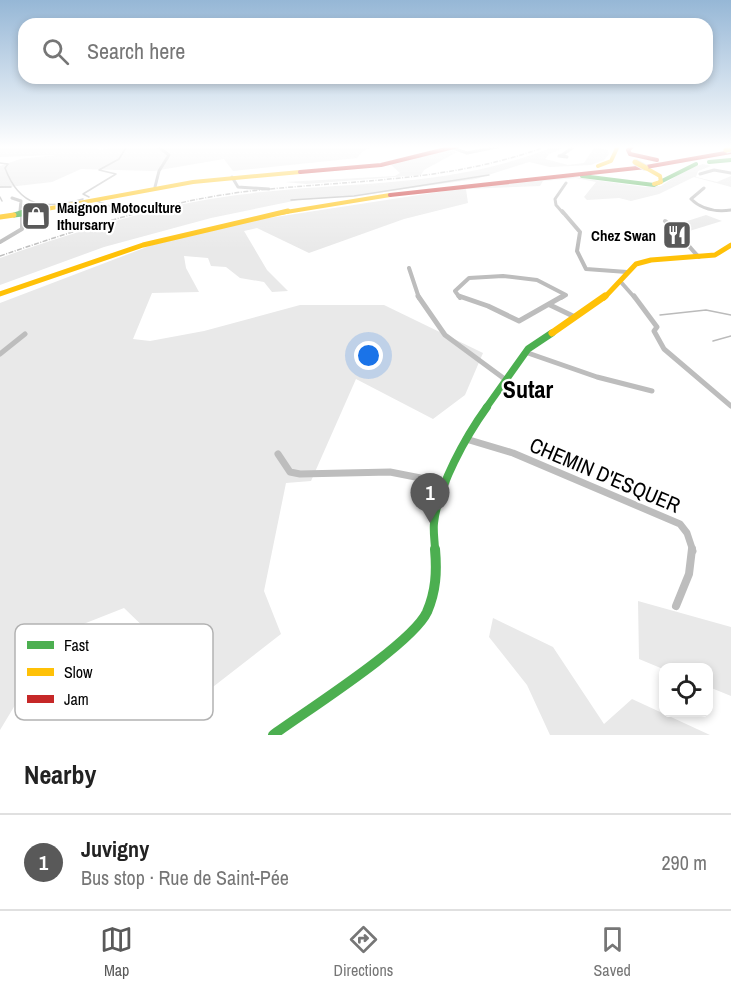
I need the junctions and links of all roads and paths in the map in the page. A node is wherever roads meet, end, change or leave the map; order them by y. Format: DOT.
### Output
graph roads {
  1 [pos="156,180"];
  2 [pos="206,180"];
  3 [pos="234,180"];
  4 [pos="489,180"];
  5 [pos="513,180"];
  6 [pos="614,180"];
  7 [pos="667,180"];
  8 [pos="566,183"];
  9 [pos="154,187"];
  10 [pos="704,188"];
  11 [pos="269,189"];
  12 [pos="12,198"];
  13 [pos="731,210"];
  14 [pos="21,214"];
  15 [pos="0,217"];
  16 [pos="665,221"];
  17 [pos="0,242"];
  18 [pos="730,249"];
  19 [pos="699,257"];
  20 [pos="409,268"];
  21 [pos="627,272"];
  22 [pos="615,286"];
  23 [pos="0,292"];
  24 [pos="550,305"];
  25 [pos="575,317"];
  26 [pos="25,334"];
  27 [pos="525,352"];
  28 [pos="0,354"];
  29 [pos="506,380"];
  30 [pos="652,391"];
  31 [pos="731,406"];
  32 [pos="466,439"];
  33 [pos="278,454"];
  34 [pos="446,483"];
  35 [pos="676,606"];
  36 [pos="273,735"];
  1 -- 9 [label="street"];
  2 -- 9 [label="main road"];
  3 -- 11 [label="street"];
  4 -- 23 [label="main road"];
  5 -- 23 [label="main road"];
  6 -- 7 [label="main road"];
  8 -- 21 [label="street"];
  9 -- 14 [label="main road"];
  10 -- 13 [label="street"];
  12 -- 14 [label="street"];
  14 -- 15 [label="main road"];
  14 -- 17 [label="street"];
  16 -- 19 [label="street"];
  18 -- 19 [label="main road"];
  19 -- 21 [label="main road"];
  20 -- 29 [label="street"];
  21 -- 22 [label="main road"];
  22 -- 25 [label="main road"];
  22 -- 31 [label="street"];
  24 -- 24 [label="street"];
  24 -- 25 [label="street"];
  25 -- 27 [label="main road"];
  26 -- 28 [label="street"];
  27 -- 29 [label="main road"];
  27 -- 30 [label="street"];
  29 -- 32 [label="main road"];
  32 -- 34 [label="main road"];
  32 -- 35 [label="street, CHEMIN D'ESQUER"];
  33 -- 34 [label="street"];
  34 -- 36 [label="main road"];
}
